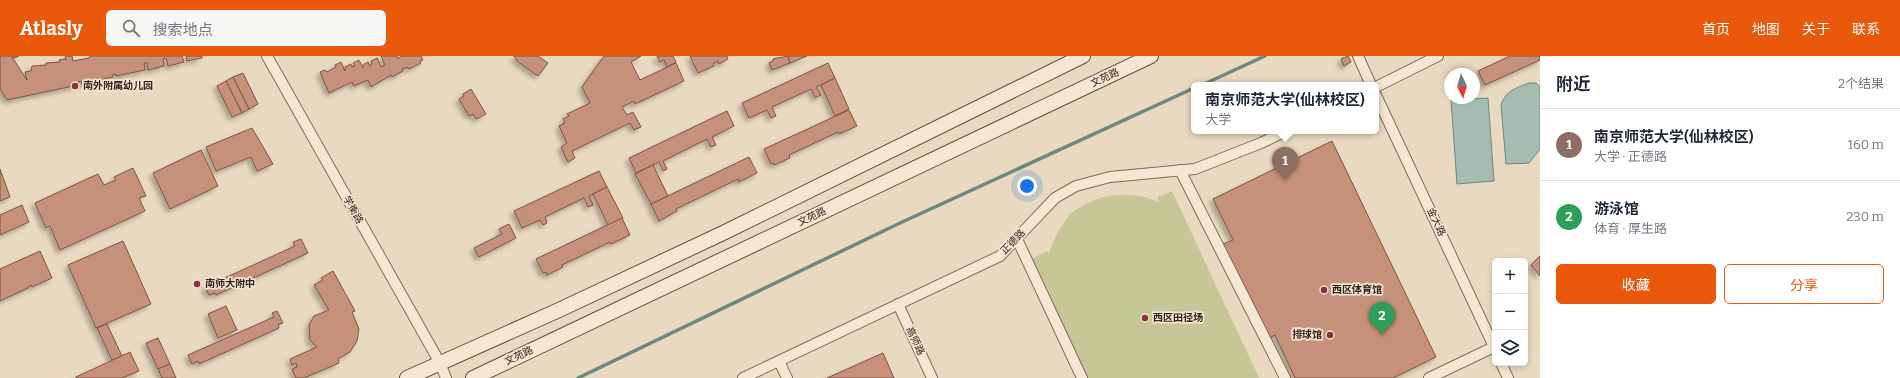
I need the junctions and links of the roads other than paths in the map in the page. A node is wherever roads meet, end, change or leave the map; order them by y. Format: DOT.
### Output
graph roads {
  1 [pos="267,56"];
  2 [pos="1083,56"];
  3 [pos="1151,56"];
  4 [pos="1358,56"];
  5 [pos="1438,56"];
  6 [pos="1370,82"];
  7 [pos="1379,86"];
  8 [pos="1379,101"];
  9 [pos="1280,134"];
  10 [pos="1180,170"];
  11 [pos="1016,239"];
  12 [pos="898,304"];
  13 [pos="1492,342"];
  14 [pos="1492,349"];
  15 [pos="779,360"];
  16 [pos="440,363"];
  17 [pos="1502,366"];
  18 [pos="407,378"];
  19 [pos="446,378"];
  20 [pos="473,378"];
  21 [pos="743,378"];
  22 [pos="787,378"];
  23 [pos="932,378"];
  24 [pos="1082,378"];
  25 [pos="1285,378"];
  26 [pos="1429,378"];
  27 [pos="1508,378"];
  1 -- 16 [label="street, 学衡路"];
  2 -- 16 [label="main road"];
  3 -- 20 [label="main road, 文苑路"];
  4 -- 6 [label="street"];
  5 -- 7 [label="street"];
  8 -- 13 [label="street, 金大路"];
  9 -- 10 [label="street, 正德路"];
  10 -- 11 [label="street, 正德路"];
  10 -- 25 [label="street"];
  11 -- 12 [label="street, 正德路"];
  11 -- 24 [label="street"];
  12 -- 15 [label="street, 正德路"];
  12 -- 23 [label="street, 高师路"];
  14 -- 26 [label="street"];
  15 -- 21 [label="street, 正德路"];
  15 -- 22 [label="street"];
  16 -- 18 [label="main road"];
  16 -- 19 [label="street, 学衡路"];
  17 -- 27 [label="street"];
}
